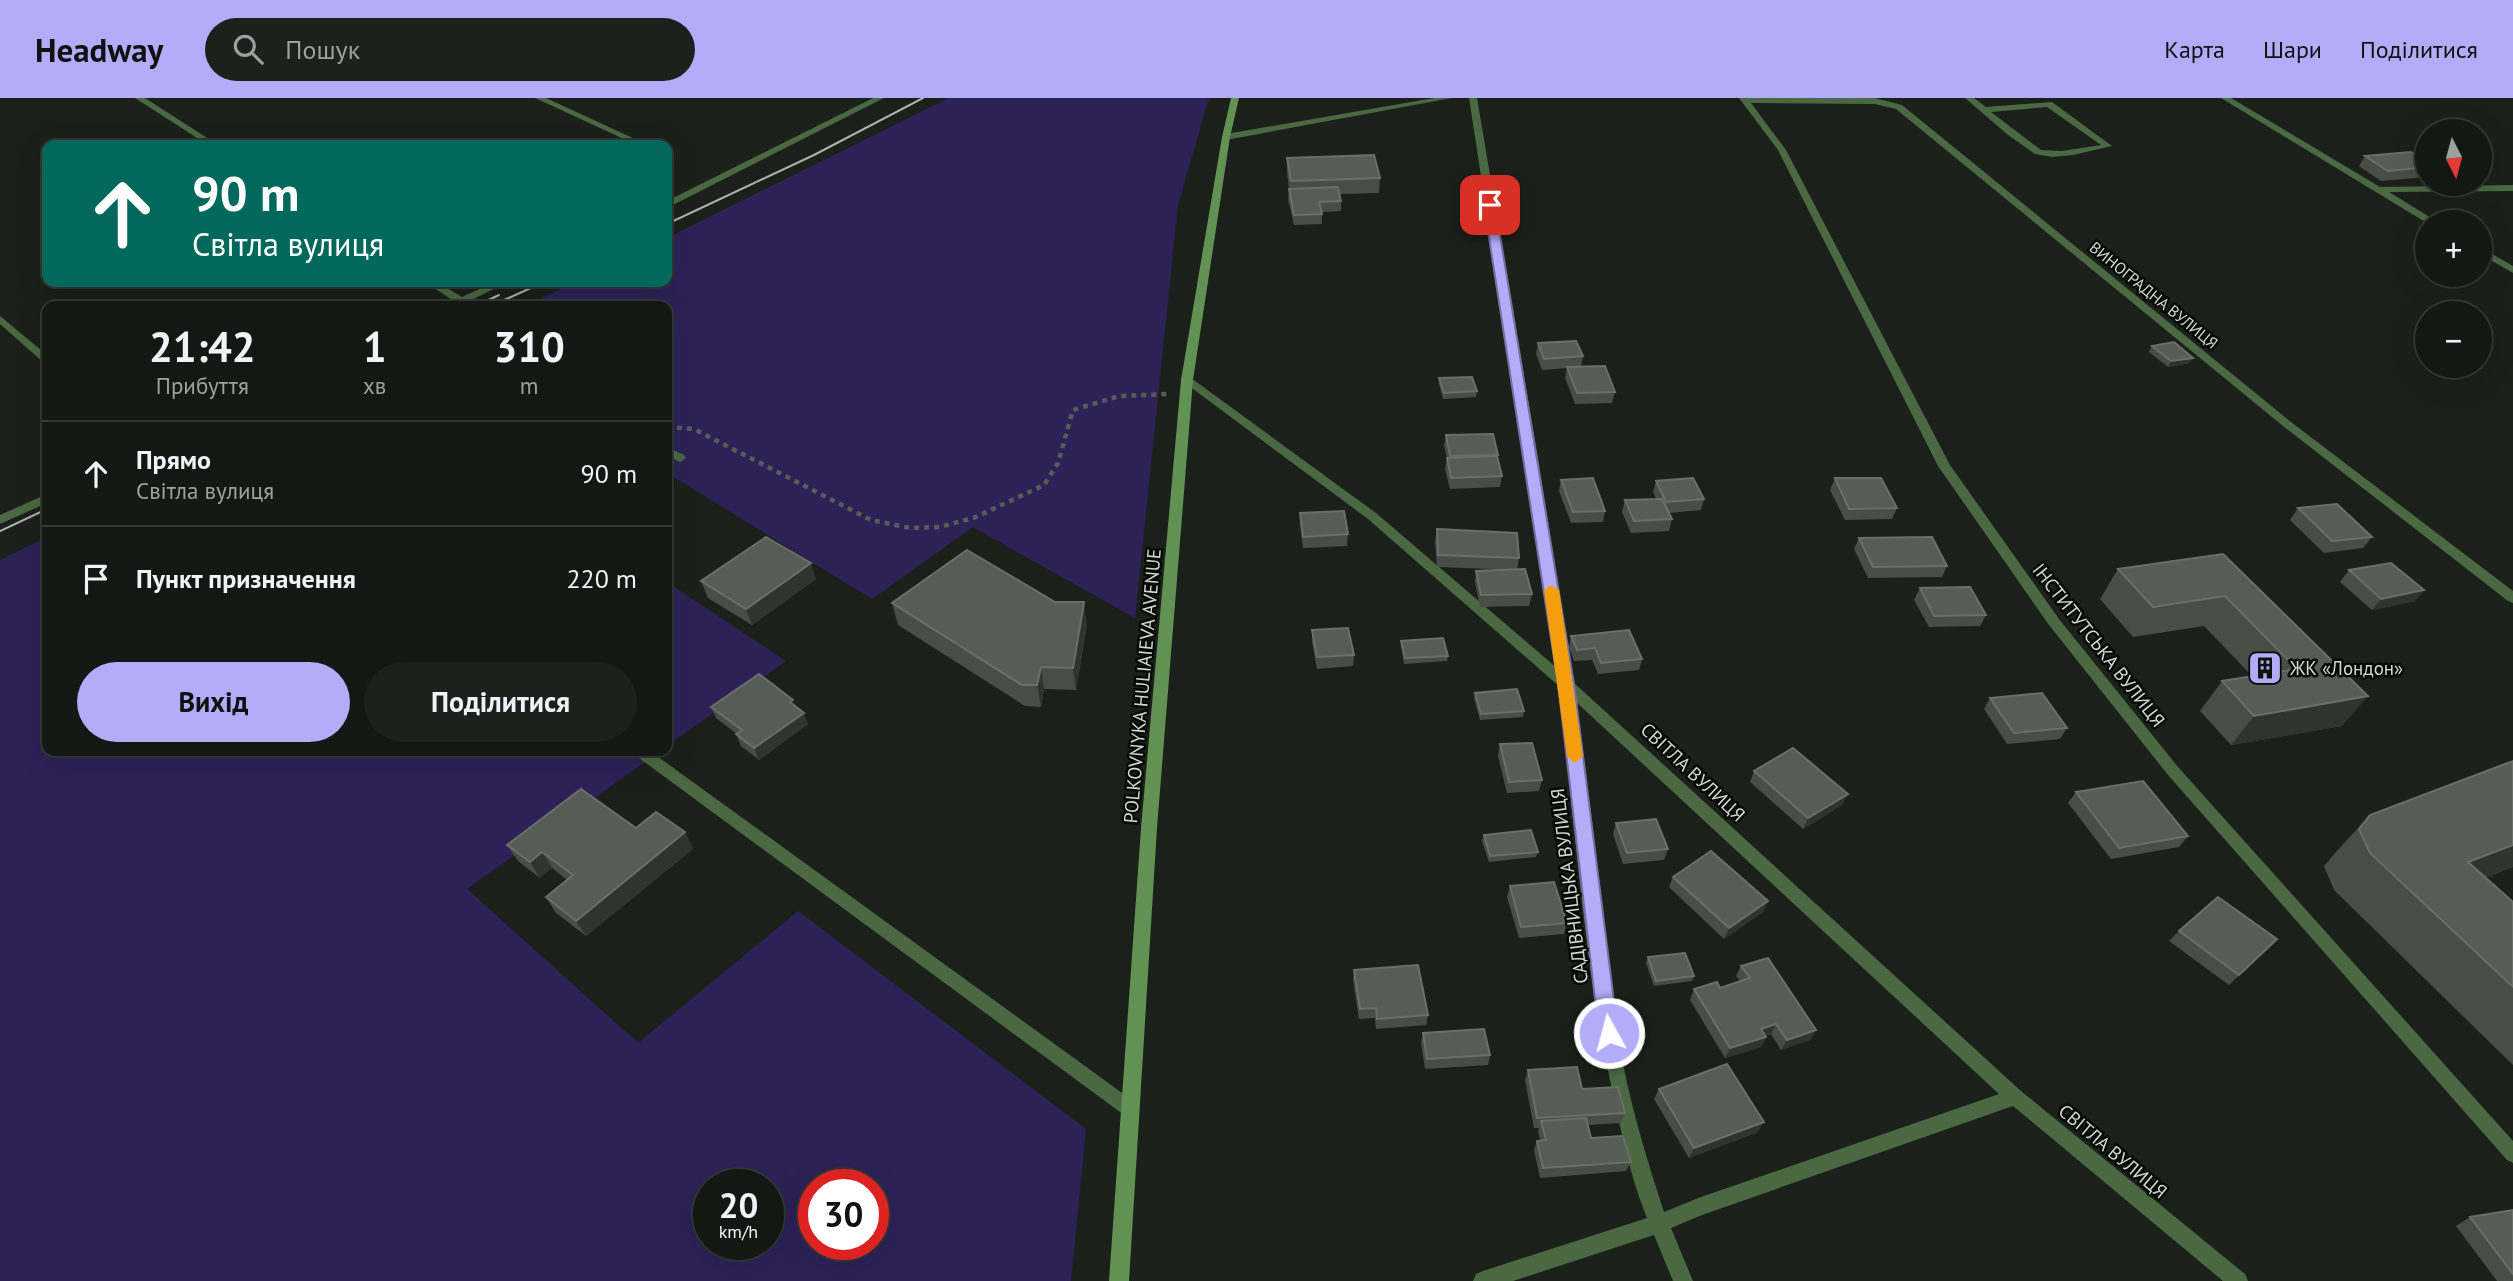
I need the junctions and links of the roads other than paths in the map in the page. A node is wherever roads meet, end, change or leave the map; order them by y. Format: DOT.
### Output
graph roads {
  1 [pos="139,98"];
  2 [pos="539,98"];
  3 [pos="880,98"];
  4 [pos="1235,98"];
  5 [pos="1448,98"];
  6 [pos="1473,98"];
  7 [pos="1969,98"];
  8 [pos="2225,98"];
  9 [pos="1437,99"];
  10 [pos="1745,99"];
  11 [pos="1984,110"];
  12 [pos="1226,137"];
  13 [pos="206,140"];
  14 [pos="633,140"];
  15 [pos="2513,188"];
  16 [pos="2378,189"];
  17 [pos="672,202"];
  18 [pos="2415,211"];
  19 [pos="2492,257"];
  20 [pos="2513,270"];
  21 [pos="436,287"];
  22 [pos="492,287"];
  23 [pos="452,301"];
  24 [pos="462,301"];
  25 [pos="0,318"];
  26 [pos="42,356"];
  27 [pos="1187,387"];
  28 [pos="672,453"];
  29 [pos="680,458"];
  30 [pos="42,500"];
  31 [pos="0,520"];
  32 [pos="2513,597"];
  33 [pos="1566,684"];
  34 [pos="646,756"];
  35 [pos="2015,1097"];
  36 [pos="1130,1109"];
  37 [pos="2513,1154"];
  38 [pos="1658,1224"];
  39 [pos="1119,1281"];
  40 [pos="1483,1281"];
  41 [pos="1683,1281"];
  42 [pos="2238,1281"];
  1 -- 13 [label="street"];
  2 -- 14 [label="street"];
  3 -- 17 [label="street"];
  4 -- 12 [label="main road, POLKOVNYKA HULIAIEVA AVENUE"];
  5 -- 9 [label="street"];
  6 -- 33 [label="street"];
  7 -- 11 [label="street"];
  8 -- 16 [label="street"];
  9 -- 12 [label="street"];
  10 -- 32 [label="street, ВИНОГРАДНА ВУЛИЦЯ"];
  10 -- 37 [label="street, ІНСТИТУТСЬКА ВУЛИЦЯ"];
  11 -- 11 [label="street"];
  12 -- 27 [label="main road, POLKOVNYKA HULIAIEVA AVENUE"];
  15 -- 16 [label="street"];
  16 -- 18 [label="street"];
  19 -- 20 [label="street"];
  21 -- 23 [label="street"];
  22 -- 24 [label="street"];
  25 -- 26 [label="street"];
  27 -- 33 [label="street, СВІТЛА ВУЛИЦЯ"];
  27 -- 36 [label="main road, POLKOVNYKA HULIAIEVA AVENUE"];
  28 -- 29 [label="street"];
  30 -- 31 [label="street"];
  33 -- 35 [label="street, СВІТЛА ВУЛИЦЯ"];
  33 -- 38 [label="street, САДІВНИЦЬКА ВУЛИЦЯ"];
  34 -- 36 [label="street"];
  35 -- 38 [label="street"];
  35 -- 42 [label="street, СВІТЛА ВУЛИЦЯ"];
  36 -- 39 [label="main road, POLKOVNYKA HULIAIEVA AVENUE"];
  38 -- 40 [label="street"];
  38 -- 41 [label="street, САДІВНИЦЬКА ВУЛИЦЯ"];
}
